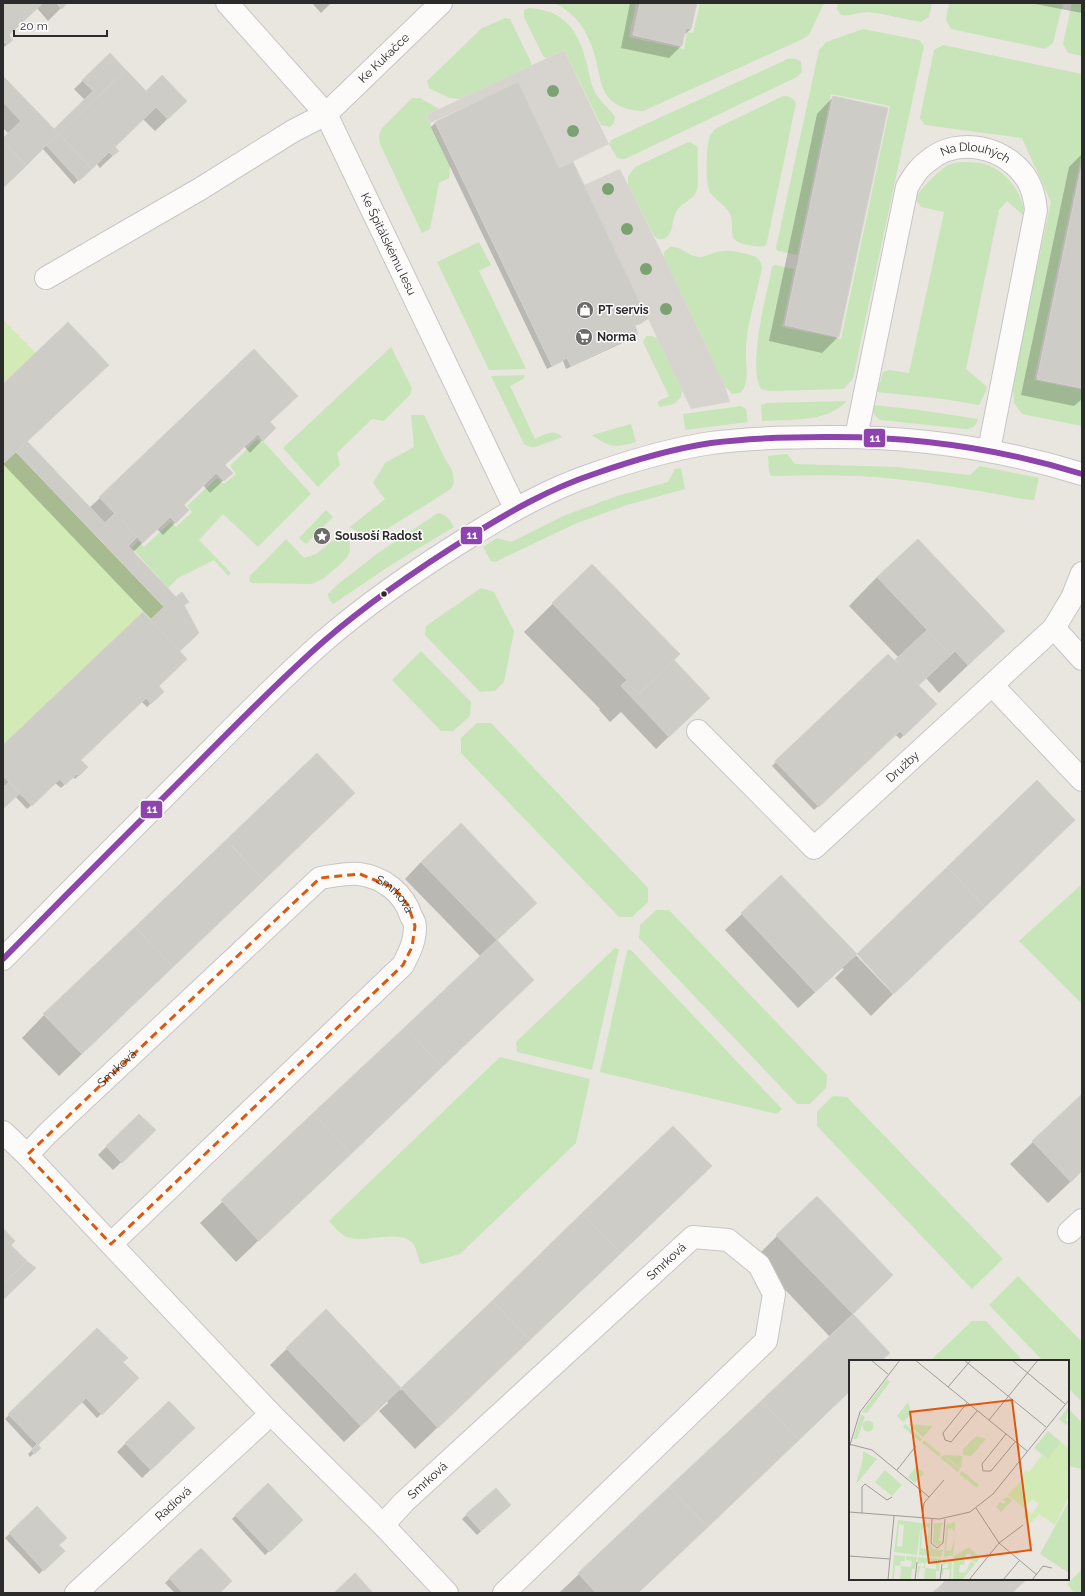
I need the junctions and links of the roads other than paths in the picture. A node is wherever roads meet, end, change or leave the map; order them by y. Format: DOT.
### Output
graph roads {
  1 [pos="227,3"];
  2 [pos="441,3"];
  3 [pos="326,114"];
  4 [pos="46,278"];
  5 [pos="856,437"];
  6 [pos="989,450"];
  7 [pos="1082,474"];
  8 [pos="515,508"];
  9 [pos="1082,573"];
  10 [pos="1054,628"];
  11 [pos="1082,659"];
  12 [pos="992,685"];
  13 [pos="698,731"];
  14 [pos="1082,780"];
  15 [pos="3,958"];
  16 [pos="3,1132"];
  17 [pos="27,1155"];
  18 [pos="111,1244"];
  19 [pos="271,1414"];
  20 [pos="383,1525"];
  21 [pos="76,1593"];
  22 [pos="447,1593"];
  23 [pos="504,1593"];
  1 -- 3 [label="street, Ke Špitálskému lesu"];
  2 -- 3 [label="street, Ke Kukačce"];
  3 -- 4 [label="street, Ke Kukačce"];
  3 -- 8 [label="street, Ke Špitálskému lesu"];
  5 -- 6 [label="street"];
  5 -- 6 [label="street, Na Dlouhých"];
  5 -- 8 [label="street"];
  6 -- 7 [label="street"];
  8 -- 15 [label="street"];
  9 -- 10 [label="street, Družby"];
  10 -- 11 [label="street"];
  10 -- 12 [label="street, Družby"];
  12 -- 13 [label="street, Družby"];
  12 -- 14 [label="street"];
  16 -- 17 [label="street"];
  17 -- 18 [label="street"];
  17 -- 18 [label="street, Smrková"];
  18 -- 19 [label="street"];
  19 -- 20 [label="street"];
  19 -- 21 [label="street, Radiová"];
  20 -- 22 [label="street"];
  20 -- 23 [label="street, Smrková"];
}
